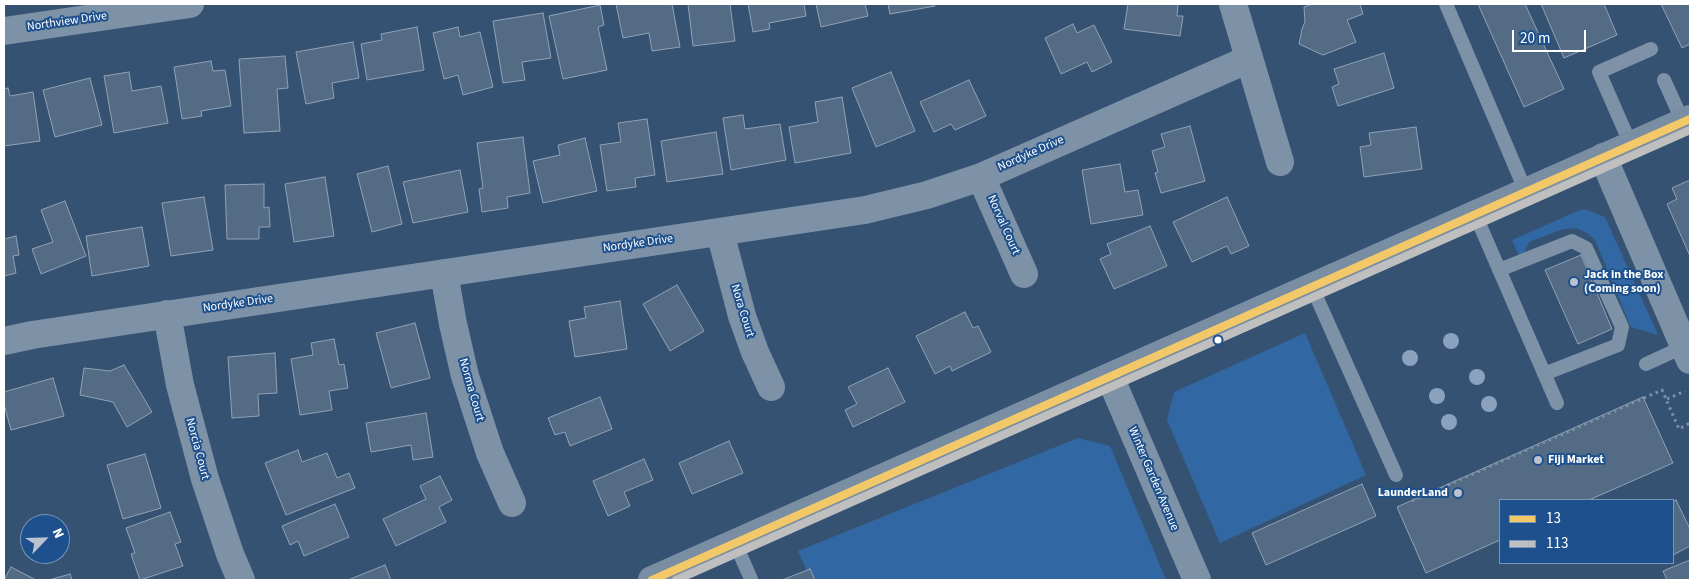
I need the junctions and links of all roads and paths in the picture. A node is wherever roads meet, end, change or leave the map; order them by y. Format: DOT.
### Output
graph roads {
  1 [pos="190,4"];
  2 [pos="1233,4"];
  3 [pos="1446,4"];
  4 [pos="4,31"];
  5 [pos="1651,49"];
  6 [pos="1249,59"];
  7 [pos="1664,80"];
  8 [pos="1686,120"];
  9 [pos="1631,145"];
  10 [pos="1604,157"];
  11 [pos="1280,162"];
  12 [pos="981,176"];
  13 [pos="1526,192"];
  14 [pos="1475,214"];
  15 [pos="720,232"];
  16 [pos="1499,270"];
  17 [pos="444,273"];
  18 [pos="1024,274"];
  19 [pos="1312,287"];
  20 [pos="166,314"];
  21 [pos="4,341"];
  22 [pos="1687,353"];
  23 [pos="1646,364"];
  24 [pos="1544,374"];
  25 [pos="1110,377"];
  26 [pos="771,387"];
  27 [pos="1685,391"];
  28 [pos="1667,399"];
  29 [pos="1557,403"];
  30 [pos="1690,424"];
  31 [pos="1396,475"];
  32 [pos="1412,502"];
  33 [pos="512,503"];
  34 [pos="735,543"];
  35 [pos="690,573"];
  36 [pos="751,579"];
  37 [pos="241,580"];
  38 [pos="652,580"];
  39 [pos="1197,580"];
  1 -- 4 [label="street, Northview Drive"];
  2 -- 6 [label="street"];
  3 -- 13 [label="lane"];
  5 -- 9 [label="lane"];
  6 -- 11 [label="street"];
  6 -- 12 [label="street, Nordyke Drive"];
  7 -- 8 [label="lane"];
  8 -- 9 [label="main road"];
  9 -- 10 [label="main road"];
  10 -- 13 [label="main road"];
  10 -- 22 [label="street"];
  12 -- 15 [label="street, Nordyke Drive"];
  12 -- 18 [label="street, Norval Court"];
  13 -- 14 [label="main road"];
  14 -- 16 [label="lane"];
  14 -- 19 [label="main road"];
  15 -- 17 [label="street, Nordyke Drive"];
  15 -- 26 [label="street, Nora Court"];
  16 -- 24 [label="lane"];
  16 -- 24 [label="lane"];
  17 -- 20 [label="street, Nordyke Drive"];
  17 -- 33 [label="street, Norma Court"];
  19 -- 25 [label="main road"];
  19 -- 31 [label="lane"];
  20 -- 21 [label="street, Nordyke Drive"];
  20 -- 37 [label="street, Norcia Court"];
  22 -- 23 [label="lane"];
  24 -- 29 [label="lane"];
  25 -- 34 [label="main road"];
  25 -- 39 [label="street, Winter Garden Avenue"];
  27 -- 28 [label="path"];
  28 -- 30 [label="path"];
  28 -- 32 [label="path"];
  34 -- 35 [label="main road"];
  34 -- 36 [label="lane"];
  35 -- 38 [label="main road"];
}
